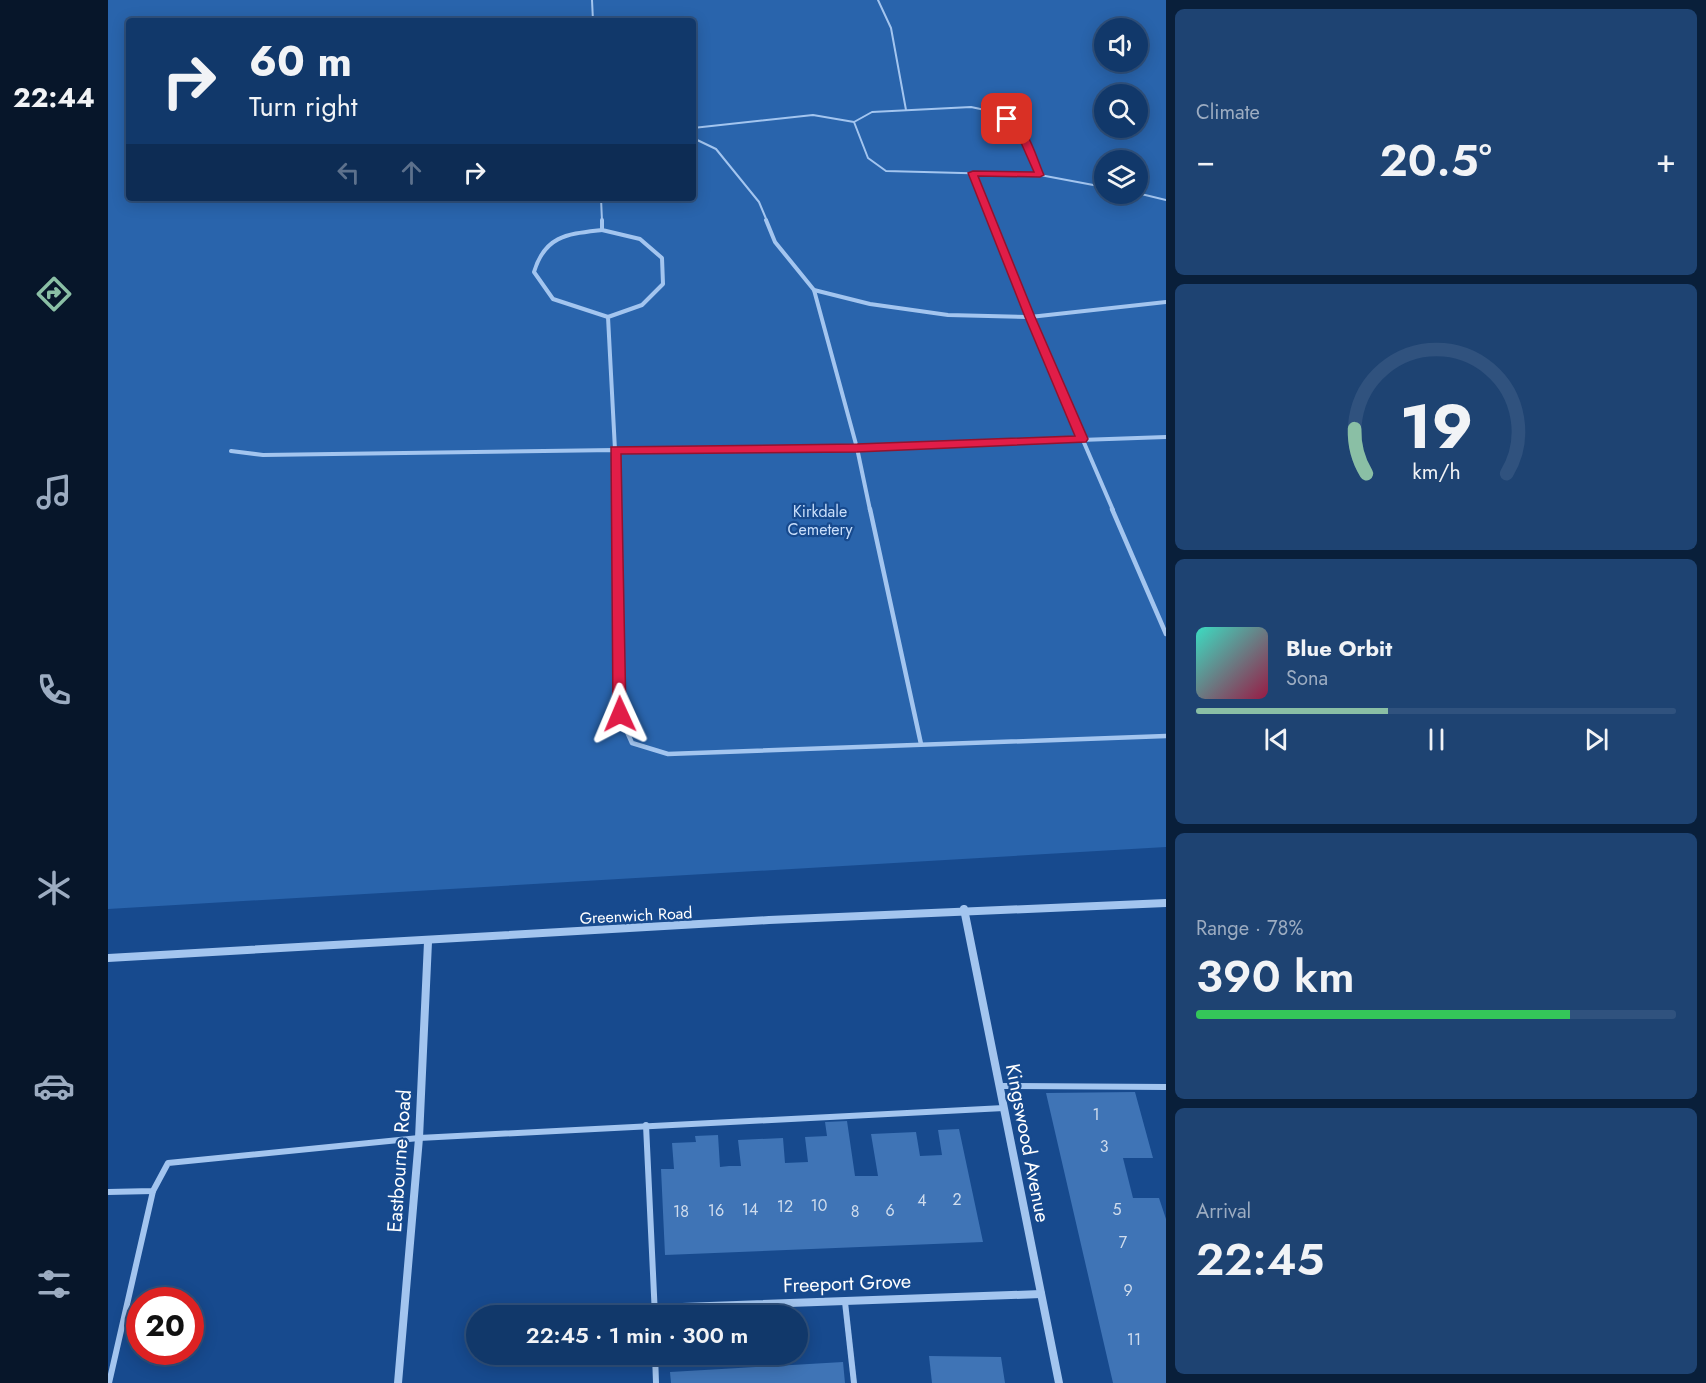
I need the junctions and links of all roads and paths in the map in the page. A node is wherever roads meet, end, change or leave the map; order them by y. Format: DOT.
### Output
graph roads {
  1 [pos="592,0"];
  2 [pos="878,0"];
  3 [pos="593,18"];
  4 [pos="906,110"];
  5 [pos="854,122"];
  6 [pos="696,129"];
  7 [pos="696,139"];
  8 [pos="973,173"];
  9 [pos="1040,175"];
  10 [pos="1094,186"];
  11 [pos="1148,196"];
  12 [pos="1166,200"];
  13 [pos="601,201"];
  14 [pos="602,230"];
  15 [pos="814,290"];
  16 [pos="1166,302"];
  17 [pos="608,316"];
  18 [pos="1030,317"];
  19 [pos="1166,438"];
  20 [pos="1082,439"];
  21 [pos="857,448"];
  22 [pos="615,450"];
  23 [pos="231,451"];
  24 [pos="1166,634"];
  25 [pos="1166,736"];
  26 [pos="921,744"];
  27 [pos="1166,903"];
  28 [pos="964,909"];
  29 [pos="428,942"];
  30 [pos="108,958"];
  31 [pos="1000,1086"];
  32 [pos="1166,1086"];
  33 [pos="1004,1108"];
  34 [pos="646,1125"];
  35 [pos="419,1138"];
  36 [pos="153,1191"];
  37 [pos="108,1192"];
  38 [pos="1041,1294"];
  39 [pos="845,1302"];
  40 [pos="655,1305"];
  41 [pos="788,1305"];
  42 [pos="655,1365"];
  43 [pos="109,1383"];
  44 [pos="398,1383"];
  45 [pos="656,1383"];
  46 [pos="854,1383"];
  47 [pos="1059,1383"];
  1 -- 3 [label="lane"];
  2 -- 4 [label="lane"];
  4 -- 5 [label="lane"];
  4 -- 9 [label="lane"];
  5 -- 6 [label="lane"];
  5 -- 8 [label="lane"];
  7 -- 15 [label="lane"];
  8 -- 9 [label="lane"];
  8 -- 18 [label="lane"];
  9 -- 10 [label="lane"];
  11 -- 12 [label="lane"];
  13 -- 14 [label="lane"];
  14 -- 17 [label="lane"];
  14 -- 17 [label="lane"];
  15 -- 18 [label="lane"];
  15 -- 21 [label="lane"];
  16 -- 18 [label="lane"];
  17 -- 22 [label="lane"];
  18 -- 20 [label="lane"];
  19 -- 20 [label="lane"];
  20 -- 21 [label="lane"];
  20 -- 24 [label="lane"];
  21 -- 22 [label="lane"];
  21 -- 26 [label="lane"];
  22 -- 23 [label="lane"];
  22 -- 26 [label="lane"];
  25 -- 26 [label="lane"];
  27 -- 28 [label="street, Greenwich Road"];
  28 -- 29 [label="street, Greenwich Road"];
  28 -- 31 [label="street, Kingswood Avenue"];
  29 -- 30 [label="street, Greenwich Road"];
  29 -- 35 [label="street, Eastbourne Road"];
  31 -- 32 [label="lane"];
  31 -- 33 [label="street, Kingswood Avenue"];
  33 -- 34 [label="lane"];
  33 -- 38 [label="street, Kingswood Avenue"];
  34 -- 35 [label="lane"];
  34 -- 40 [label="lane"];
  35 -- 36 [label="lane"];
  35 -- 44 [label="street, Eastbourne Road"];
  36 -- 37 [label="lane"];
  36 -- 43 [label="lane"];
  38 -- 39 [label="street, Freeport Grove"];
  38 -- 47 [label="street, Kingswood Avenue"];
  39 -- 41 [label="street, Freeport Grove"];
  39 -- 46 [label="lane"];
  42 -- 45 [label="lane"];
}
